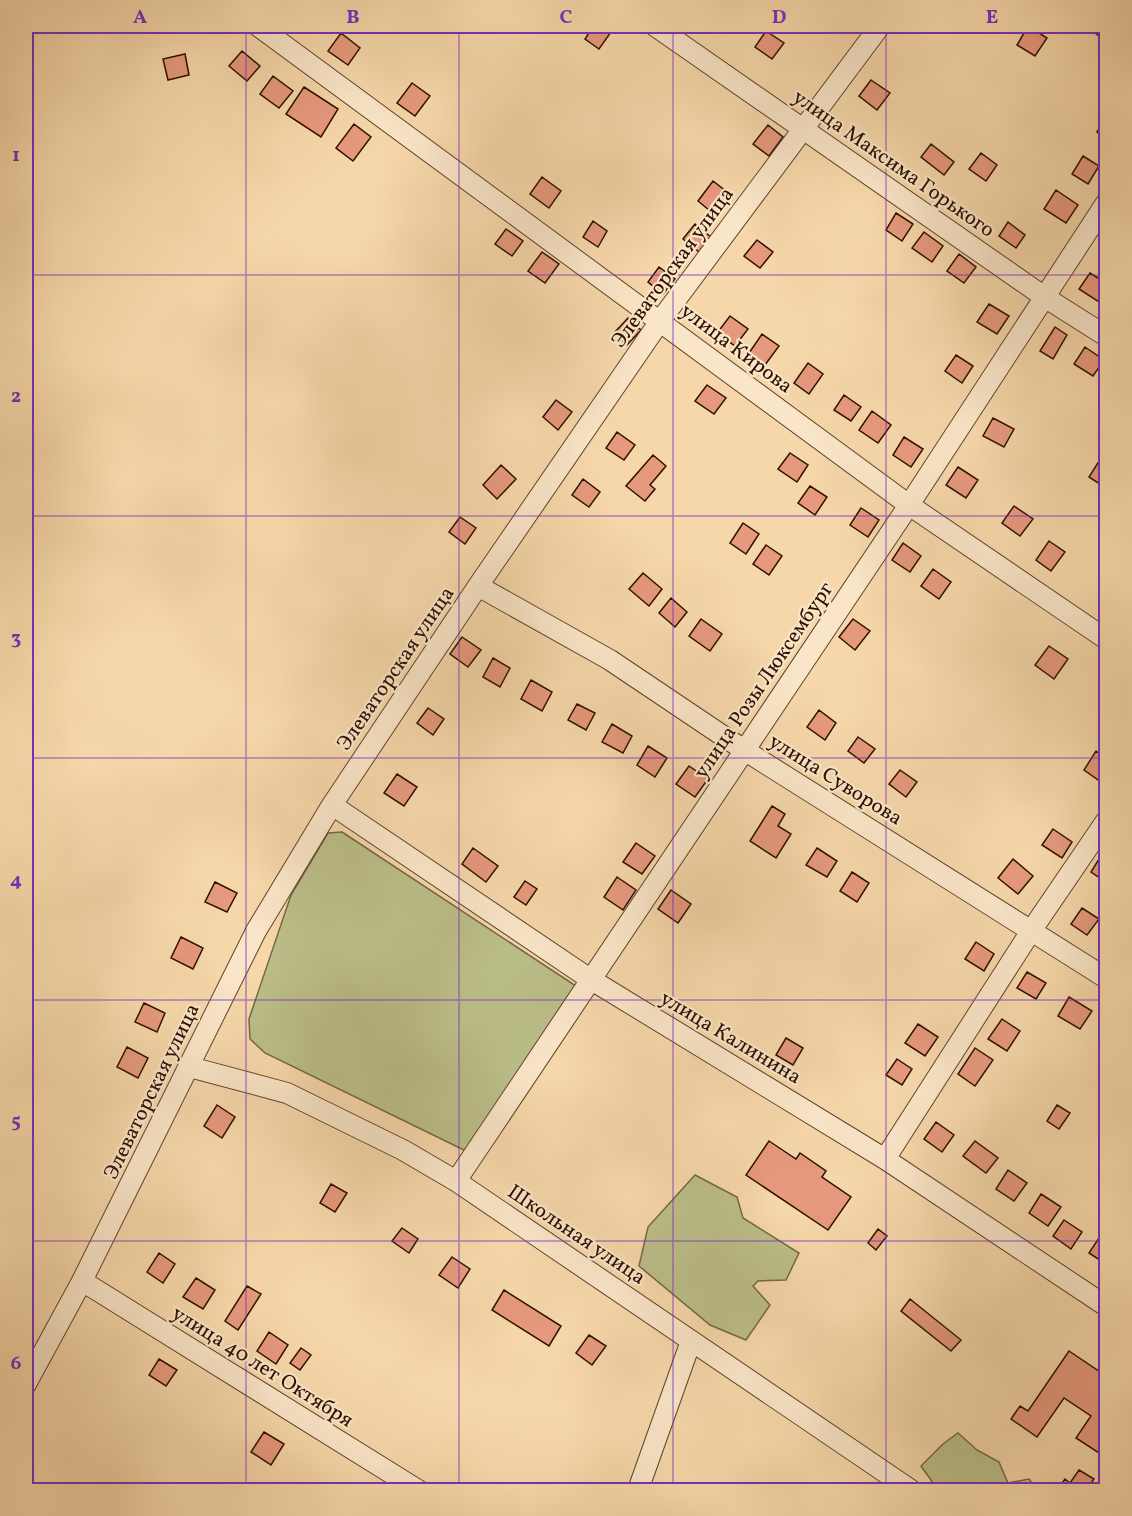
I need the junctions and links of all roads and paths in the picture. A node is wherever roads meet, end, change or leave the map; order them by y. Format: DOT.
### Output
graph roads {
  1 [pos="258,26"];
  2 [pos="655,26"];
  3 [pos="880,26"];
  4 [pos="804,130"];
  5 [pos="1107,203"];
  6 [pos="1046,298"];
  7 [pos="660,321"];
  8 [pos="1107,336"];
  9 [pos="909,505"];
  10 [pos="478,586"];
  11 [pos="1107,639"];
  12 [pos="744,750"];
  13 [pos="332,805"];
  14 [pos="1107,820"];
  15 [pos="1031,931"];
  16 [pos="1107,978"];
  17 [pos="590,979"];
  18 [pos="190,1067"];
  19 [pos="885,1159"];
  20 [pos="456,1180"];
  21 [pos="82,1281"];
  22 [pos="1107,1306"];
  23 [pos="691,1341"];
  24 [pos="26,1384"];
  25 [pos="418,1491"];
  26 [pos="638,1491"];
  27 [pos="912,1491"];
  1 -- 7 [label="street, улица Кирова"];
  2 -- 4 [label="street, улица Максима Горького"];
  3 -- 4 [label="street, Элеваторская улица"];
  4 -- 6 [label="street, улица Максима Горького"];
  4 -- 7 [label="street, Элеваторская улица"];
  5 -- 6 [label="street, улица Розы Люксембург"];
  6 -- 8 [label="street, улица Максима Горького"];
  6 -- 9 [label="street, улица Розы Люксембург"];
  7 -- 9 [label="street, улица Кирова"];
  7 -- 10 [label="street, Элеваторская улица"];
  9 -- 11 [label="street, улица Кирова"];
  9 -- 12 [label="street, улица Розы Люксембург"];
  10 -- 12 [label="street, улица Суворова"];
  10 -- 13 [label="street, Элеваторская улица"];
  12 -- 15 [label="street, улица Суворова"];
  12 -- 17 [label="street, улица Розы Люксембург"];
  13 -- 17 [label="street, улица Калинина"];
  13 -- 18 [label="street, Элеваторская улица"];
  14 -- 15 [label="street"];
  15 -- 16 [label="street, улица Суворова"];
  15 -- 19 [label="street"];
  17 -- 19 [label="street, улица Калинина"];
  17 -- 20 [label="street, улица Розы Люксембург"];
  18 -- 20 [label="street, Школьная улица"];
  18 -- 21 [label="street, Элеваторская улица"];
  19 -- 22 [label="street, улица Калинина"];
  20 -- 23 [label="street, Школьная улица"];
  21 -- 24 [label="street, Элеваторская улица"];
  21 -- 25 [label="street, улица 40 лет Октября"];
  23 -- 26 [label="street"];
  23 -- 27 [label="street, Школьная улица"];
}
